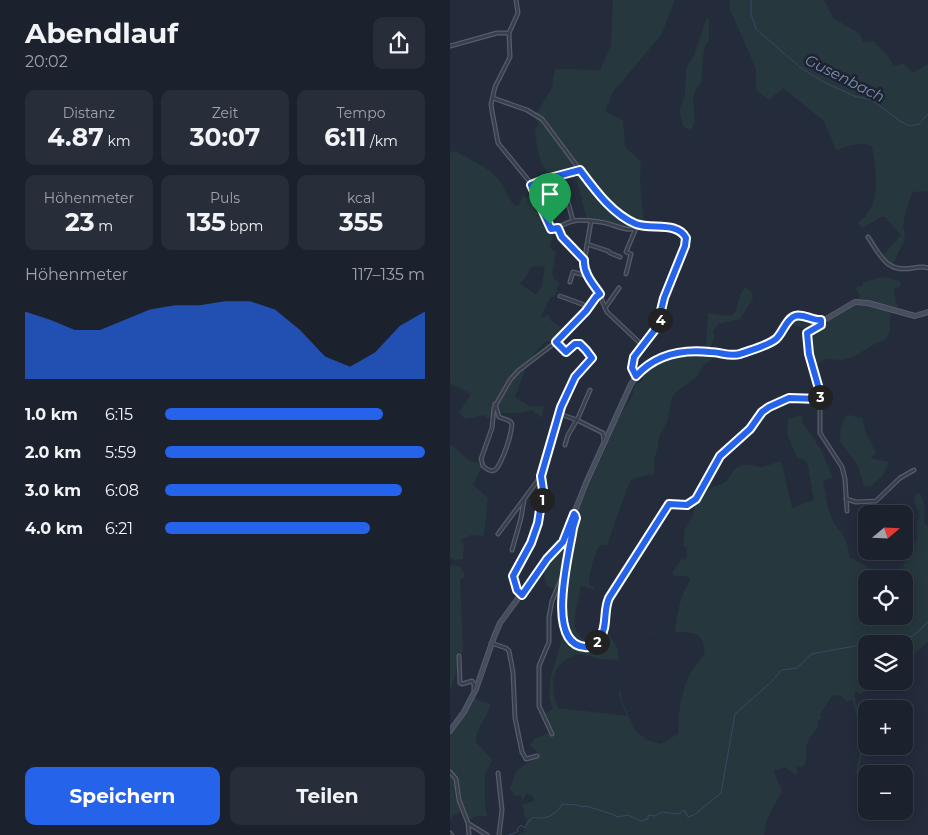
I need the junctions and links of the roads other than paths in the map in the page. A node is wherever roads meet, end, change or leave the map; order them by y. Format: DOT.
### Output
graph roads {
  1 [pos="516,0"];
  2 [pos="510,33"];
  3 [pos="450,46"];
  4 [pos="493,98"];
  5 [pos="580,170"];
  6 [pos="561,176"];
  7 [pos="531,185"];
  8 [pos="573,221"];
  9 [pos="590,221"];
  10 [pos="641,226"];
  11 [pos="558,228"];
  12 [pos="636,228"];
  13 [pos="868,237"];
  14 [pos="587,244"];
  15 [pos="620,257"];
  16 [pos="584,260"];
  17 [pos="575,268"];
  18 [pos="928,268"];
  19 [pos="573,272"];
  20 [pos="626,274"];
  21 [pos="588,276"];
  22 [pos="570,282"];
  23 [pos="619,288"];
  24 [pos="600,294"];
  25 [pos="560,296"];
  26 [pos="590,306"];
  27 [pos="605,308"];
  28 [pos="928,312"];
  29 [pos="821,320"];
  30 [pos="556,342"];
  31 [pos="642,345"];
  32 [pos="636,376"];
  33 [pos="590,390"];
  34 [pos="820,399"];
  35 [pos="495,404"];
  36 [pos="560,414"];
  37 [pos="577,420"];
  38 [pos="605,443"];
  39 [pos="565,445"];
  40 [pos="914,470"];
  41 [pos="541,476"];
  42 [pos="846,499"];
  43 [pos="524,500"];
  44 [pos="847,511"];
  45 [pos="574,514"];
  46 [pos="498,534"];
  47 [pos="512,550"];
  48 [pos="566,569"];
  49 [pos="522,595"];
  50 [pos="492,644"];
  51 [pos="459,656"];
  52 [pos="475,691"];
  53 [pos="450,730"];
  54 [pos="552,734"];
  55 [pos="538,756"];
  56 [pos="450,772"];
  57 [pos="498,773"];
  58 [pos="469,824"];
  59 [pos="469,835"];
  60 [pos="488,835"];
  61 [pos="499,835"];
  1 -- 2 [label="street"];
  2 -- 3 [label="street"];
  2 -- 4 [label="street"];
  4 -- 5 [label="street"];
  4 -- 7 [label="street"];
  5 -- 6 [label="street"];
  5 -- 10 [label="street"];
  6 -- 7 [label="street"];
  6 -- 8 [label="street"];
  7 -- 11 [label="street"];
  8 -- 9 [label="street"];
  8 -- 11 [label="street"];
  9 -- 12 [label="street"];
  9 -- 14 [label="street"];
  10 -- 12 [label="street"];
  10 -- 31 [label="street"];
  11 -- 16 [label="street"];
  12 -- 20 [label="street"];
  13 -- 18 [label="street"];
  14 -- 15 [label="street"];
  14 -- 16 [label="street"];
  16 -- 21 [label="street"];
  17 -- 19 [label="street"];
  19 -- 21 [label="street"];
  19 -- 22 [label="street"];
  21 -- 24 [label="street"];
  23 -- 27 [label="street"];
  24 -- 26 [label="street"];
  24 -- 27 [label="street"];
  25 -- 26 [label="street"];
  26 -- 30 [label="street"];
  27 -- 31 [label="street"];
  28 -- 29 [label="main road"];
  29 -- 32 [label="main road"];
  29 -- 34 [label="street"];
  30 -- 35 [label="street"];
  30 -- 36 [label="street"];
  31 -- 32 [label="street"];
  32 -- 38 [label="main road"];
  33 -- 37 [label="street"];
  34 -- 42 [label="street"];
  34 -- 48 [label="street"];
  35 -- 35 [label="street"];
  36 -- 37 [label="street"];
  36 -- 41 [label="street"];
  37 -- 38 [label="street"];
  37 -- 39 [label="street"];
  38 -- 45 [label="main road"];
  40 -- 42 [label="street"];
  41 -- 43 [label="street"];
  41 -- 49 [label="street"];
  42 -- 44 [label="street"];
  43 -- 46 [label="street"];
  43 -- 47 [label="street"];
  45 -- 48 [label="street"];
  45 -- 49 [label="main road"];
  48 -- 54 [label="street"];
  49 -- 50 [label="main road"];
  50 -- 52 [label="main road"];
  50 -- 55 [label="street"];
  51 -- 52 [label="street"];
  52 -- 53 [label="main road"];
  56 -- 58 [label="street"];
  57 -- 61 [label="street"];
  58 -- 59 [label="street"];
  58 -- 60 [label="street"];
}
